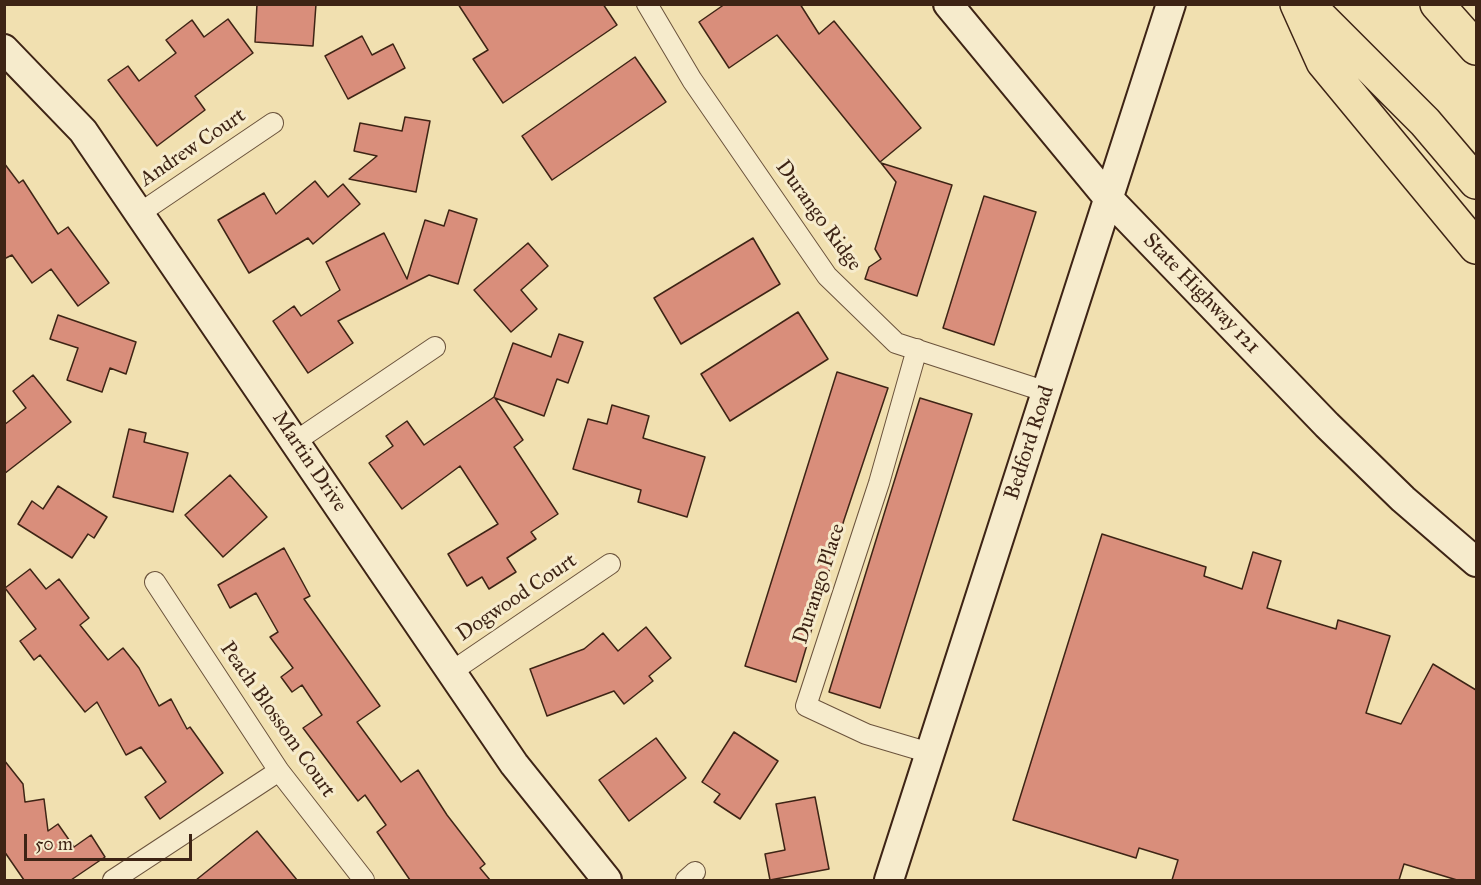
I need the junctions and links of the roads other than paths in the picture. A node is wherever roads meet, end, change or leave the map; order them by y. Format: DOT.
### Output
graph roads {
  1 [pos="647,4"];
  2 [pos="948,4"];
  3 [pos="1171,4"];
  4 [pos="1298,4"];
  5 [pos="1307,4"];
  6 [pos="1437,4"];
  7 [pos="1476,48"];
  8 [pos="4,49"];
  9 [pos="273,123"];
  10 [pos="1476,182"];
  11 [pos="1109,199"];
  12 [pos="140,213"];
  13 [pos="1476,247"];
  14 [pos="435,346"];
  15 [pos="916,349"];
  16 [pos="1047,392"];
  17 [pos="296,441"];
  18 [pos="1476,562"];
  19 [pos="609,564"];
  20 [pos="155,582"];
  21 [pos="451,672"];
  22 [pos="930,753"];
  23 [pos="279,771"];
  24 [pos="112,880"];
  25 [pos="364,880"];
  26 [pos="607,880"];
  27 [pos="889,880"];
  1 -- 15 [label="street, Durango Ridge"];
  2 -- 11 [label="main road, State Highway 121"];
  3 -- 11 [label="main road, Bedford Road"];
  4 -- 13 [label="highway"];
  5 -- 10 [label="highway"];
  6 -- 7 [label="highway"];
  8 -- 12 [label="main road, Martin Drive"];
  9 -- 12 [label="street, Andrew Court"];
  11 -- 16 [label="main road, Bedford Road"];
  11 -- 18 [label="main road, State Highway 121"];
  12 -- 17 [label="main road, Martin Drive"];
  14 -- 17 [label="street"];
  15 -- 16 [label="street, Durango Ridge"];
  15 -- 22 [label="street, Durango Place"];
  16 -- 22 [label="main road, Bedford Road"];
  17 -- 21 [label="main road, Martin Drive"];
  19 -- 21 [label="street, Dogwood Court"];
  20 -- 23 [label="street, Peach Blossom Court"];
  21 -- 26 [label="main road, Martin Drive"];
  22 -- 27 [label="main road, Bedford Road"];
  23 -- 24 [label="street"];
  23 -- 25 [label="street, Peach Blossom Court"];
}
